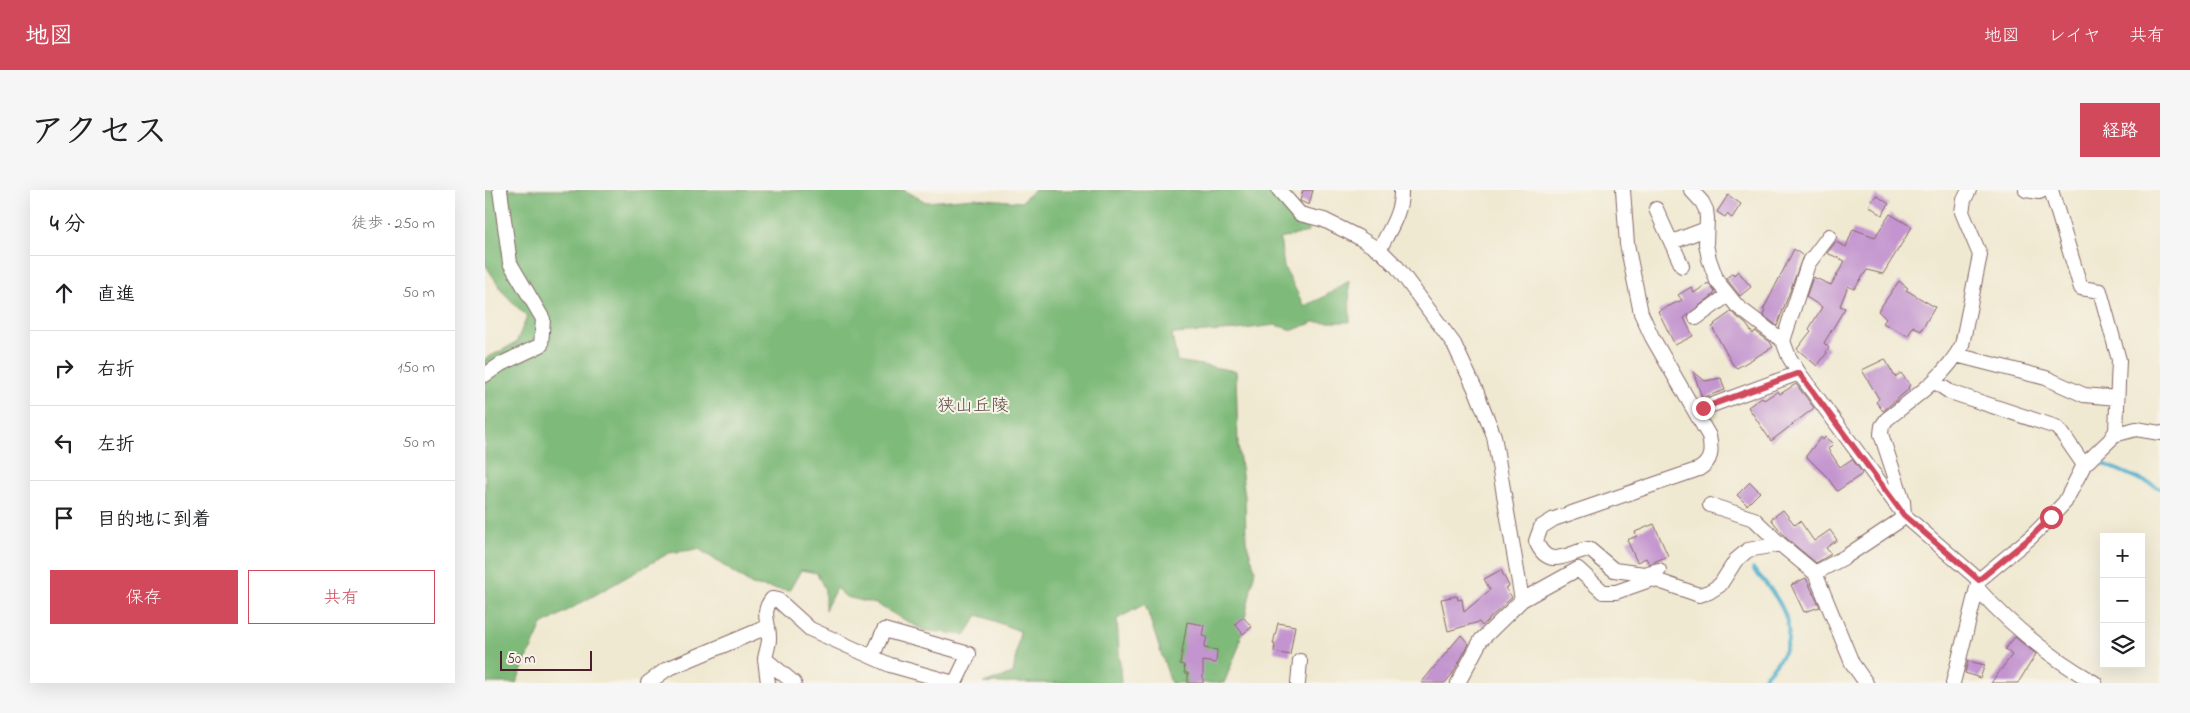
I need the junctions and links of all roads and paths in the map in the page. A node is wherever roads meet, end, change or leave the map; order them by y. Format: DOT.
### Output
graph roads {
  1 [pos="500,190"];
  2 [pos="1279,190"];
  3 [pos="1401,190"];
  4 [pos="1623,190"];
  5 [pos="1691,190"];
  6 [pos="1969,190"];
  7 [pos="2026,190"];
  8 [pos="2043,190"];
  9 [pos="2051,190"];
  10 [pos="1656,209"];
  11 [pos="1706,230"];
  12 [pos="1829,236"];
  13 [pos="1671,242"];
  14 [pos="1379,250"];
  15 [pos="1683,266"];
  16 [pos="1728,296"];
  17 [pos="1696,318"];
  18 [pos="1783,340"];
  19 [pos="1956,356"];
  20 [pos="1799,373"];
  21 [pos="485,375"];
  22 [pos="1935,382"];
  23 [pos="2117,398"];
  24 [pos="1703,408"];
  25 [pos="2160,433"];
  26 [pos="2114,435"];
  27 [pos="2084,465"];
  28 [pos="1711,505"];
  29 [pos="1904,515"];
  30 [pos="1780,544"];
  31 [pos="1659,570"];
  32 [pos="1815,573"];
  33 [pos="1979,584"];
  34 [pos="1522,600"];
  35 [pos="767,627"];
  36 [pos="872,657"];
  37 [pos="765,659"];
  38 [pos="1300,661"];
  39 [pos="648,683"];
  40 [pos="768,683"];
  41 [pos="794,683"];
  42 [pos="954,683"];
  43 [pos="1298,683"];
  44 [pos="1458,683"];
  45 [pos="1866,683"];
  46 [pos="1953,683"];
  47 [pos="2095,683"];
  1 -- 21 [label="street"];
  2 -- 14 [label="street"];
  3 -- 14 [label="street"];
  4 -- 31 [label="street"];
  5 -- 11 [label="street"];
  6 -- 19 [label="street"];
  7 -- 8 [label="street"];
  9 -- 23 [label="street"];
  10 -- 13 [label="street"];
  11 -- 13 [label="street"];
  11 -- 16 [label="street"];
  12 -- 18 [label="street"];
  13 -- 15 [label="street"];
  14 -- 34 [label="street"];
  16 -- 17 [label="street"];
  16 -- 18 [label="street"];
  18 -- 20 [label="street"];
  19 -- 22 [label="street"];
  19 -- 23 [label="street"];
  20 -- 24 [label="street"];
  20 -- 29 [label="street"];
  22 -- 27 [label="street"];
  22 -- 29 [label="street"];
  23 -- 26 [label="street"];
  25 -- 26 [label="street"];
  26 -- 27 [label="street"];
  27 -- 33 [label="street"];
  28 -- 30 [label="street"];
  29 -- 32 [label="street"];
  29 -- 33 [label="street"];
  30 -- 32 [label="street"];
  30 -- 34 [label="street"];
  32 -- 45 [label="street"];
  33 -- 46 [label="street"];
  33 -- 47 [label="street"];
  34 -- 44 [label="street"];
  35 -- 36 [label="street"];
  35 -- 37 [label="street"];
  35 -- 39 [label="street"];
  36 -- 42 [label="street"];
  36 -- 42 [label="street"];
  37 -- 40 [label="street"];
  37 -- 41 [label="street"];
  38 -- 43 [label="street"];
}
